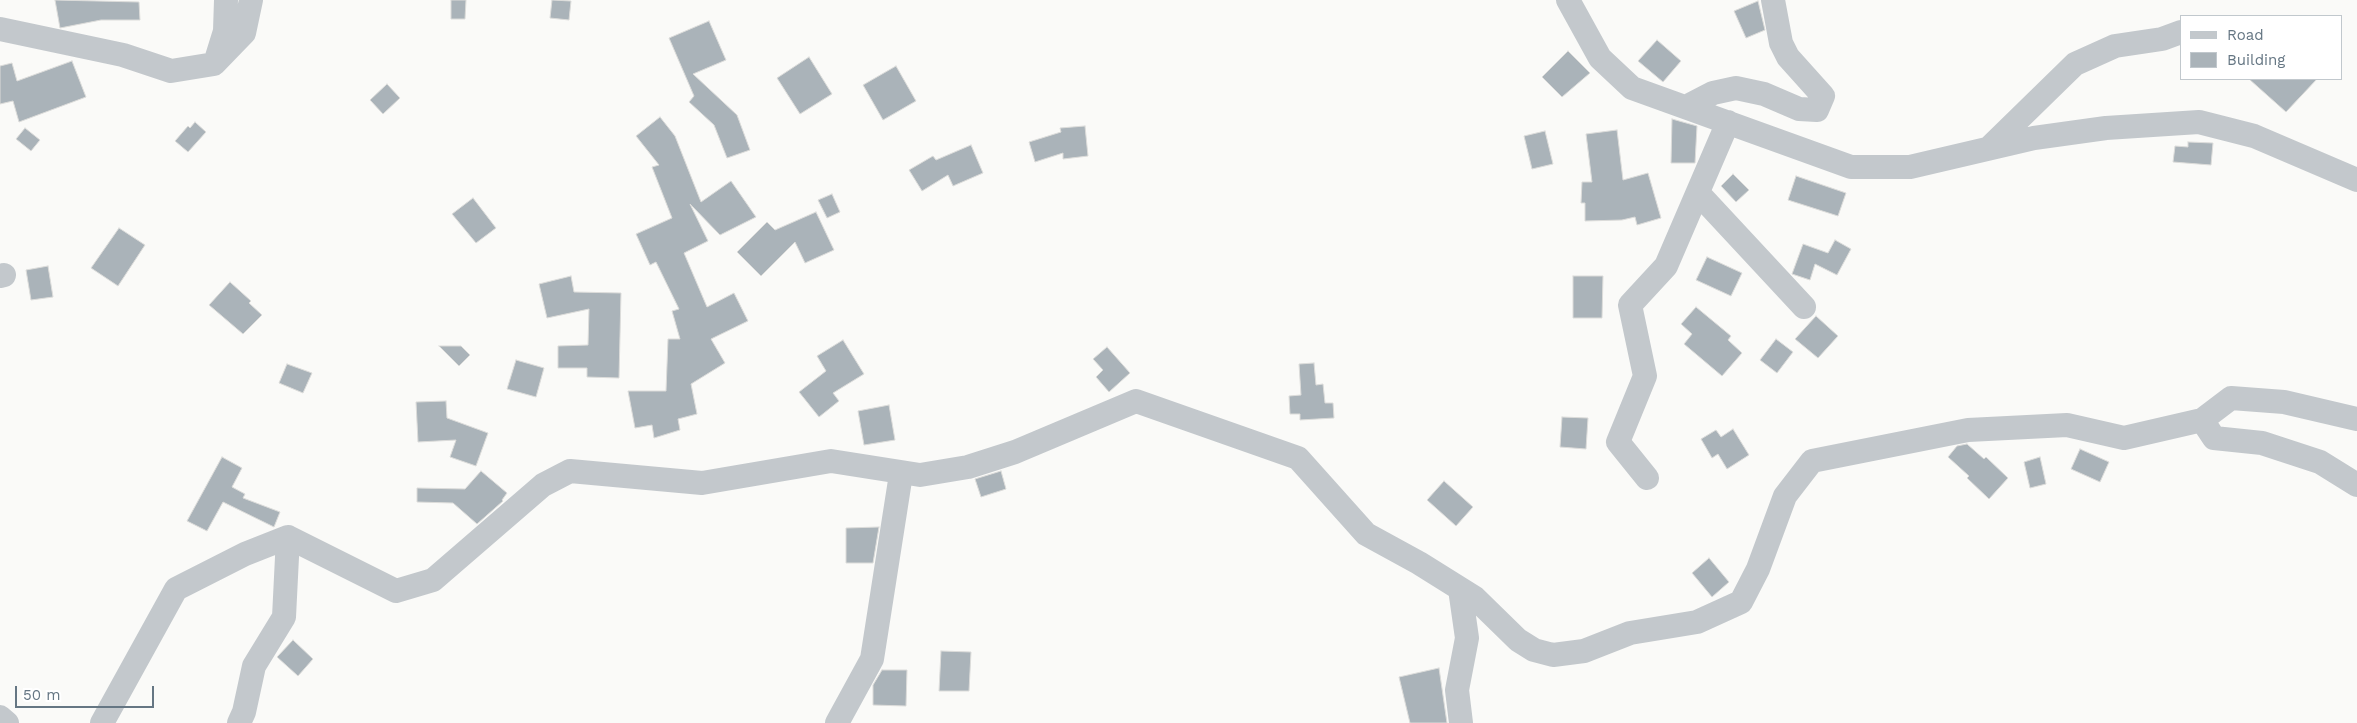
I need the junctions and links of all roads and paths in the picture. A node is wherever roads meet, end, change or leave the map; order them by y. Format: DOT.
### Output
graph roads {
  1 [pos="226,0"];
  2 [pos="251,0"];
  3 [pos="1568,0"];
  4 [pos="1773,0"];
  5 [pos="0,29"];
  6 [pos="2180,32"];
  7 [pos="214,64"];
  8 [pos="1686,107"];
  9 [pos="1728,122"];
  10 [pos="1990,147"];
  11 [pos="2357,180"];
  12 [pos="1698,192"];
  13 [pos="1804,306"];
  14 [pos="2357,418"];
  15 [pos="2202,420"];
  16 [pos="901,474"];
  17 [pos="1646,478"];
  18 [pos="2357,485"];
  19 [pos="288,537"];
  20 [pos="1460,589"];
  21 [pos="0,717"];
  22 [pos="7,723"];
  23 [pos="102,723"];
  24 [pos="239,723"];
  25 [pos="837,723"];
  26 [pos="1461,723"];
  1 -- 7 [label="street"];
  2 -- 7 [label="street"];
  3 -- 8 [label="street"];
  4 -- 8 [label="street"];
  5 -- 7 [label="street"];
  6 -- 10 [label="street"];
  8 -- 9 [label="street"];
  9 -- 10 [label="street"];
  9 -- 12 [label="street"];
  10 -- 11 [label="street"];
  12 -- 13 [label="street"];
  12 -- 17 [label="street"];
  14 -- 15 [label="street"];
  15 -- 18 [label="street"];
  15 -- 20 [label="street"];
  16 -- 19 [label="street"];
  16 -- 20 [label="street"];
  16 -- 25 [label="street"];
  19 -- 23 [label="street"];
  19 -- 24 [label="street"];
  20 -- 26 [label="street"];
  21 -- 22 [label="street"];
}
